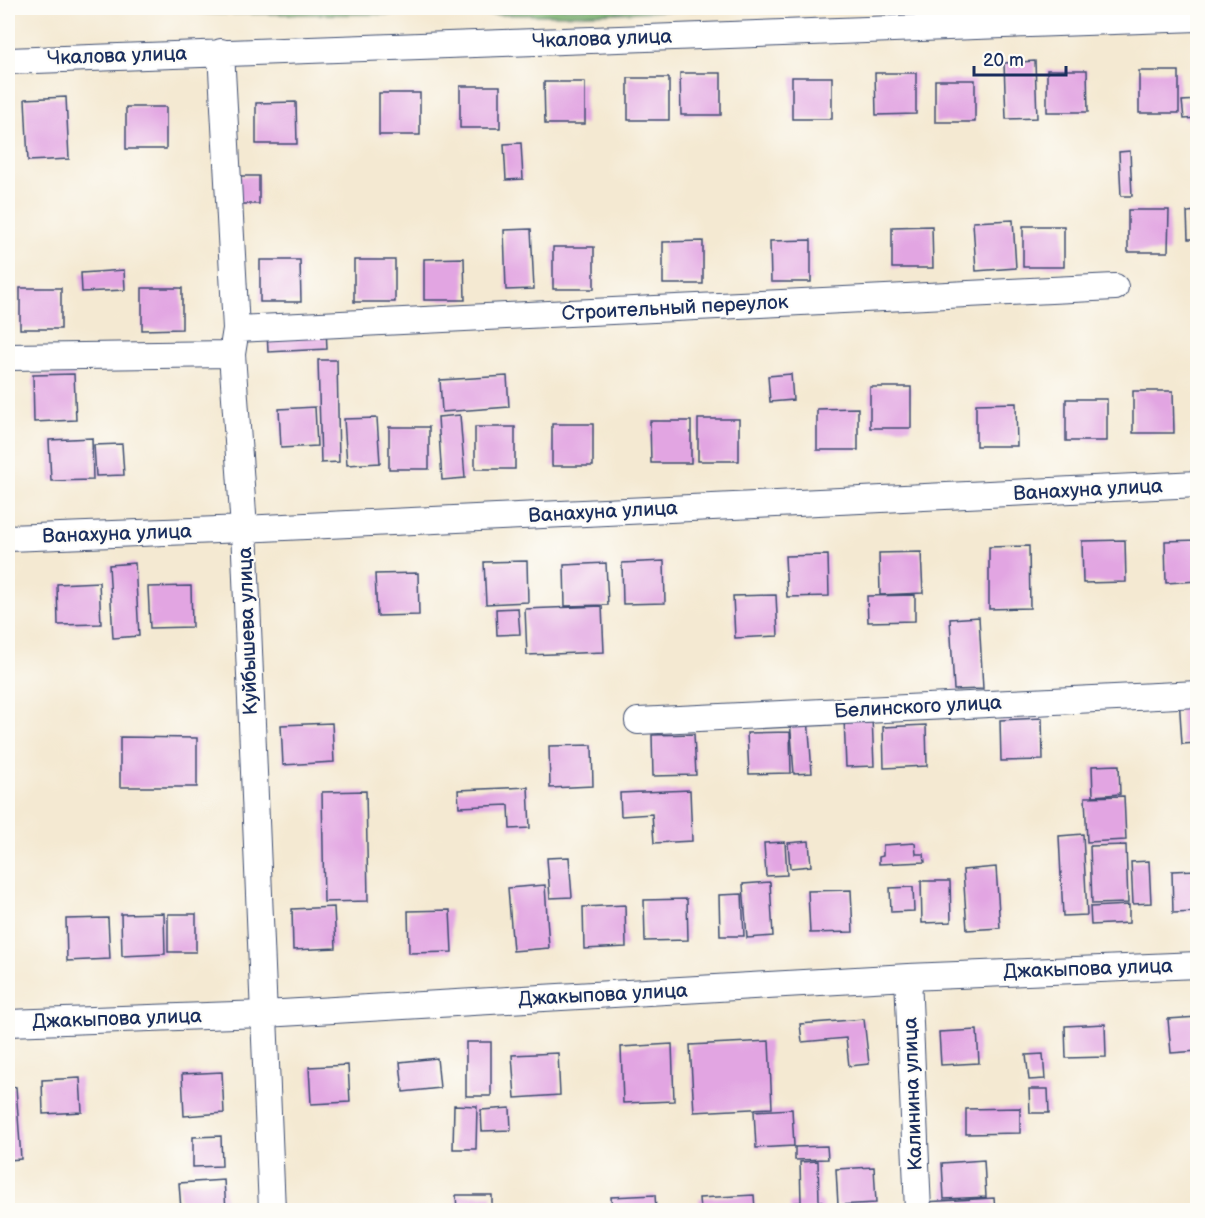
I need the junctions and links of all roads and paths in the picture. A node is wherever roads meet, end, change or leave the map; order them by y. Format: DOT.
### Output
graph roads {
  1 [pos="1197,18"];
  2 [pos="221,52"];
  3 [pos="8,61"];
  4 [pos="1115,287"];
  5 [pos="236,329"];
  6 [pos="232,354"];
  7 [pos="8,357"];
  8 [pos="1197,484"];
  9 [pos="244,529"];
  10 [pos="8,538"];
  11 [pos="1197,694"];
  12 [pos="638,721"];
  13 [pos="1197,965"];
  14 [pos="908,977"];
  15 [pos="264,1014"];
  16 [pos="8,1023"];
  17 [pos="272,1210"];
  18 [pos="918,1210"];
  1 -- 2 [label="street, Чкалова улица"];
  2 -- 3 [label="street, Чкалова улица"];
  2 -- 5 [label="street, Куйбышева улица"];
  4 -- 5 [label="street, Строительный переулок"];
  5 -- 6 [label="street, Куйбышева улица"];
  6 -- 7 [label="street"];
  6 -- 9 [label="street, Куйбышева улица"];
  8 -- 9 [label="street, Ванахуна улица"];
  9 -- 10 [label="street, Ванахуна улица"];
  9 -- 15 [label="street, Куйбышева улица"];
  11 -- 12 [label="street, Белинского улица"];
  13 -- 14 [label="street, Джакыпова улица"];
  14 -- 15 [label="street, Джакыпова улица"];
  14 -- 18 [label="street, Калинина улица"];
  15 -- 16 [label="street, Джакыпова улица"];
  15 -- 17 [label="street, Куйбышева улица"];
}
